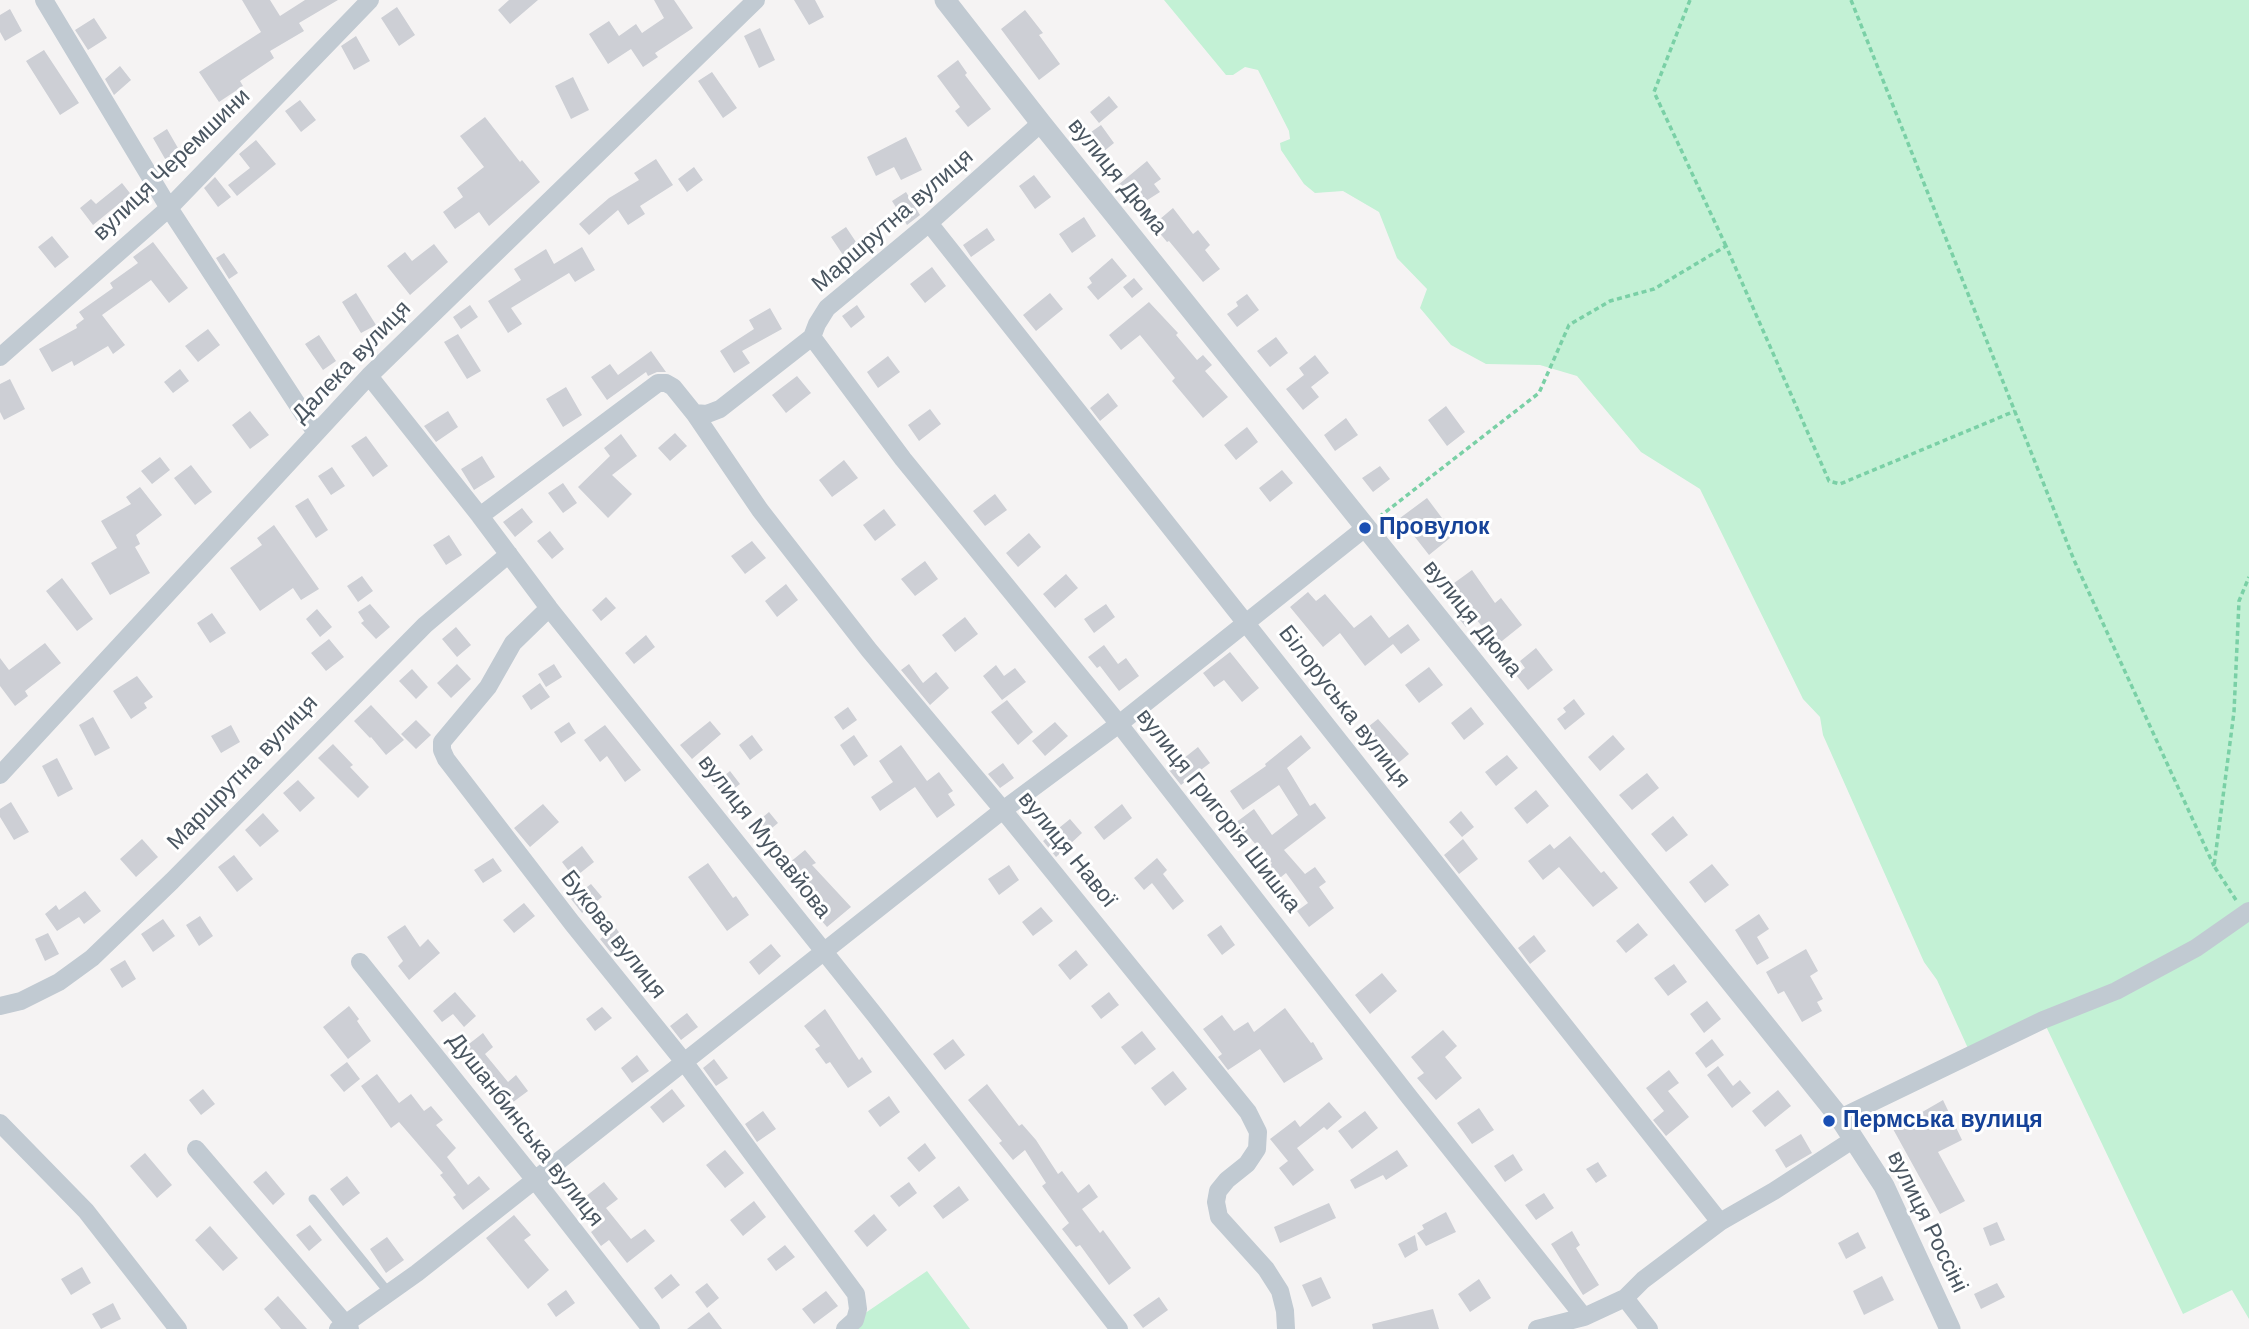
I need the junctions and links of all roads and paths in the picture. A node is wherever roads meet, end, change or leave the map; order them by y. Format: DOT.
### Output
graph roads {
  1 [pos="44,0"];
  2 [pos="370,0"];
  3 [pos="756,0"];
  4 [pos="945,0"];
  5 [pos="1690,0"];
  6 [pos="1851,0"];
  7 [pos="1041,124"];
  8 [pos="169,208"];
  9 [pos="929,223"];
  10 [pos="1726,246"];
  11 [pos="812,337"];
  12 [pos="0,357"];
  13 [pos="369,376"];
  14 [pos="2015,411"];
  15 [pos="694,413"];
  16 [pos="316,433"];
  17 [pos="480,516"];
  18 [pos="1365,528"];
  19 [pos="509,554"];
  20 [pos="2249,577"];
  21 [pos="549,608"];
  22 [pos="1247,623"];
  23 [pos="1119,724"];
  24 [pos="0,775"];
  25 [pos="1003,810"];
  26 [pos="2214,866"];
  27 [pos="2247,912"];
  28 [pos="825,953"];
  29 [pos="360,962"];
  30 [pos="0,1006"];
  31 [pos="685,1063"];
  32 [pos="1840,1118"];
  33 [pos="0,1123"];
  34 [pos="0,1138"];
  35 [pos="1854,1139"];
  36 [pos="19,1142"];
  37 [pos="196,1149"];
  38 [pos="535,1180"];
  39 [pos="313,1199"];
  40 [pos="1720,1222"];
  41 [pos="389,1293"];
  42 [pos="1625,1298"];
  43 [pos="1584,1317"];
  44 [pos="345,1327"];
  45 [pos="178,1329"];
  46 [pos="651,1329"];
  47 [pos="845,1329"];
  48 [pos="1119,1329"];
  49 [pos="1286,1329"];
  50 [pos="1537,1329"];
  51 [pos="1648,1329"];
  52 [pos="1950,1329"];
  1 -- 8 [label="street"];
  2 -- 8 [label="street, вулиця Черемшини"];
  3 -- 13 [label="street, Далека вулиця"];
  4 -- 7 [label="street, вулиця Дюма"];
  5 -- 10 [label="path"];
  6 -- 14 [label="path"];
  7 -- 9 [label="street, Маршрутна вулиця"];
  7 -- 18 [label="street, вулиця Дюма"];
  8 -- 12 [label="street, вулиця Черемшини"];
  8 -- 16 [label="street"];
  9 -- 11 [label="street, Маршрутна вулиця"];
  9 -- 22 [label="street, Білоруська вулиця"];
  10 -- 14 [label="path"];
  10 -- 18 [label="path"];
  11 -- 15 [label="street, Маршрутна вулиця"];
  11 -- 23 [label="street, вулиця Григорія Шишка"];
  13 -- 16 [label="street, Далека вулиця"];
  13 -- 17 [label="street, вулиця Муравйова"];
  14 -- 26 [label="path"];
  15 -- 17 [label="street"];
  15 -- 25 [label="street, вулиця Навої"];
  16 -- 24 [label="street, Далека вулиця"];
  17 -- 19 [label="street, вулиця Муравйова"];
  18 -- 22 [label="street"];
  18 -- 32 [label="street, вулиця Дюма"];
  19 -- 21 [label="street, вулиця Муравйова"];
  19 -- 30 [label="street, Маршрутна вулиця"];
  20 -- 26 [label="path"];
  21 -- 28 [label="street, вулиця Муравйова"];
  21 -- 31 [label="street, Букова вулиця"];
  22 -- 23 [label="street"];
  22 -- 40 [label="street, Білоруська вулиця"];
  23 -- 25 [label="street"];
  23 -- 43 [label="street, вулиця Григорія Шишка"];
  25 -- 28 [label="street"];
  25 -- 49 [label="street, вулиця Навої"];
  26 -- 27 [label="path"];
  27 -- 32 [label="street"];
  28 -- 31 [label="street"];
  28 -- 48 [label="street, вулиця Муравйова"];
  29 -- 38 [label="street, Душанбинська вулиця"];
  31 -- 38 [label="street"];
  31 -- 47 [label="street, Букова вулиця"];
  32 -- 35 [label="street, вулиця Дюма"];
  33 -- 36 [label="street"];
  34 -- 36 [label="street"];
  35 -- 40 [label="street"];
  35 -- 52 [label="street, вулиця Россіні"];
  36 -- 45 [label="street"];
  37 -- 44 [label="street"];
  38 -- 41 [label="street"];
  38 -- 46 [label="street, Душанбинська вулиця"];
  39 -- 41 [label="lane"];
  40 -- 42 [label="street"];
  41 -- 44 [label="street"];
  42 -- 43 [label="street"];
  42 -- 51 [label="street"];
  43 -- 50 [label="street"];
}
